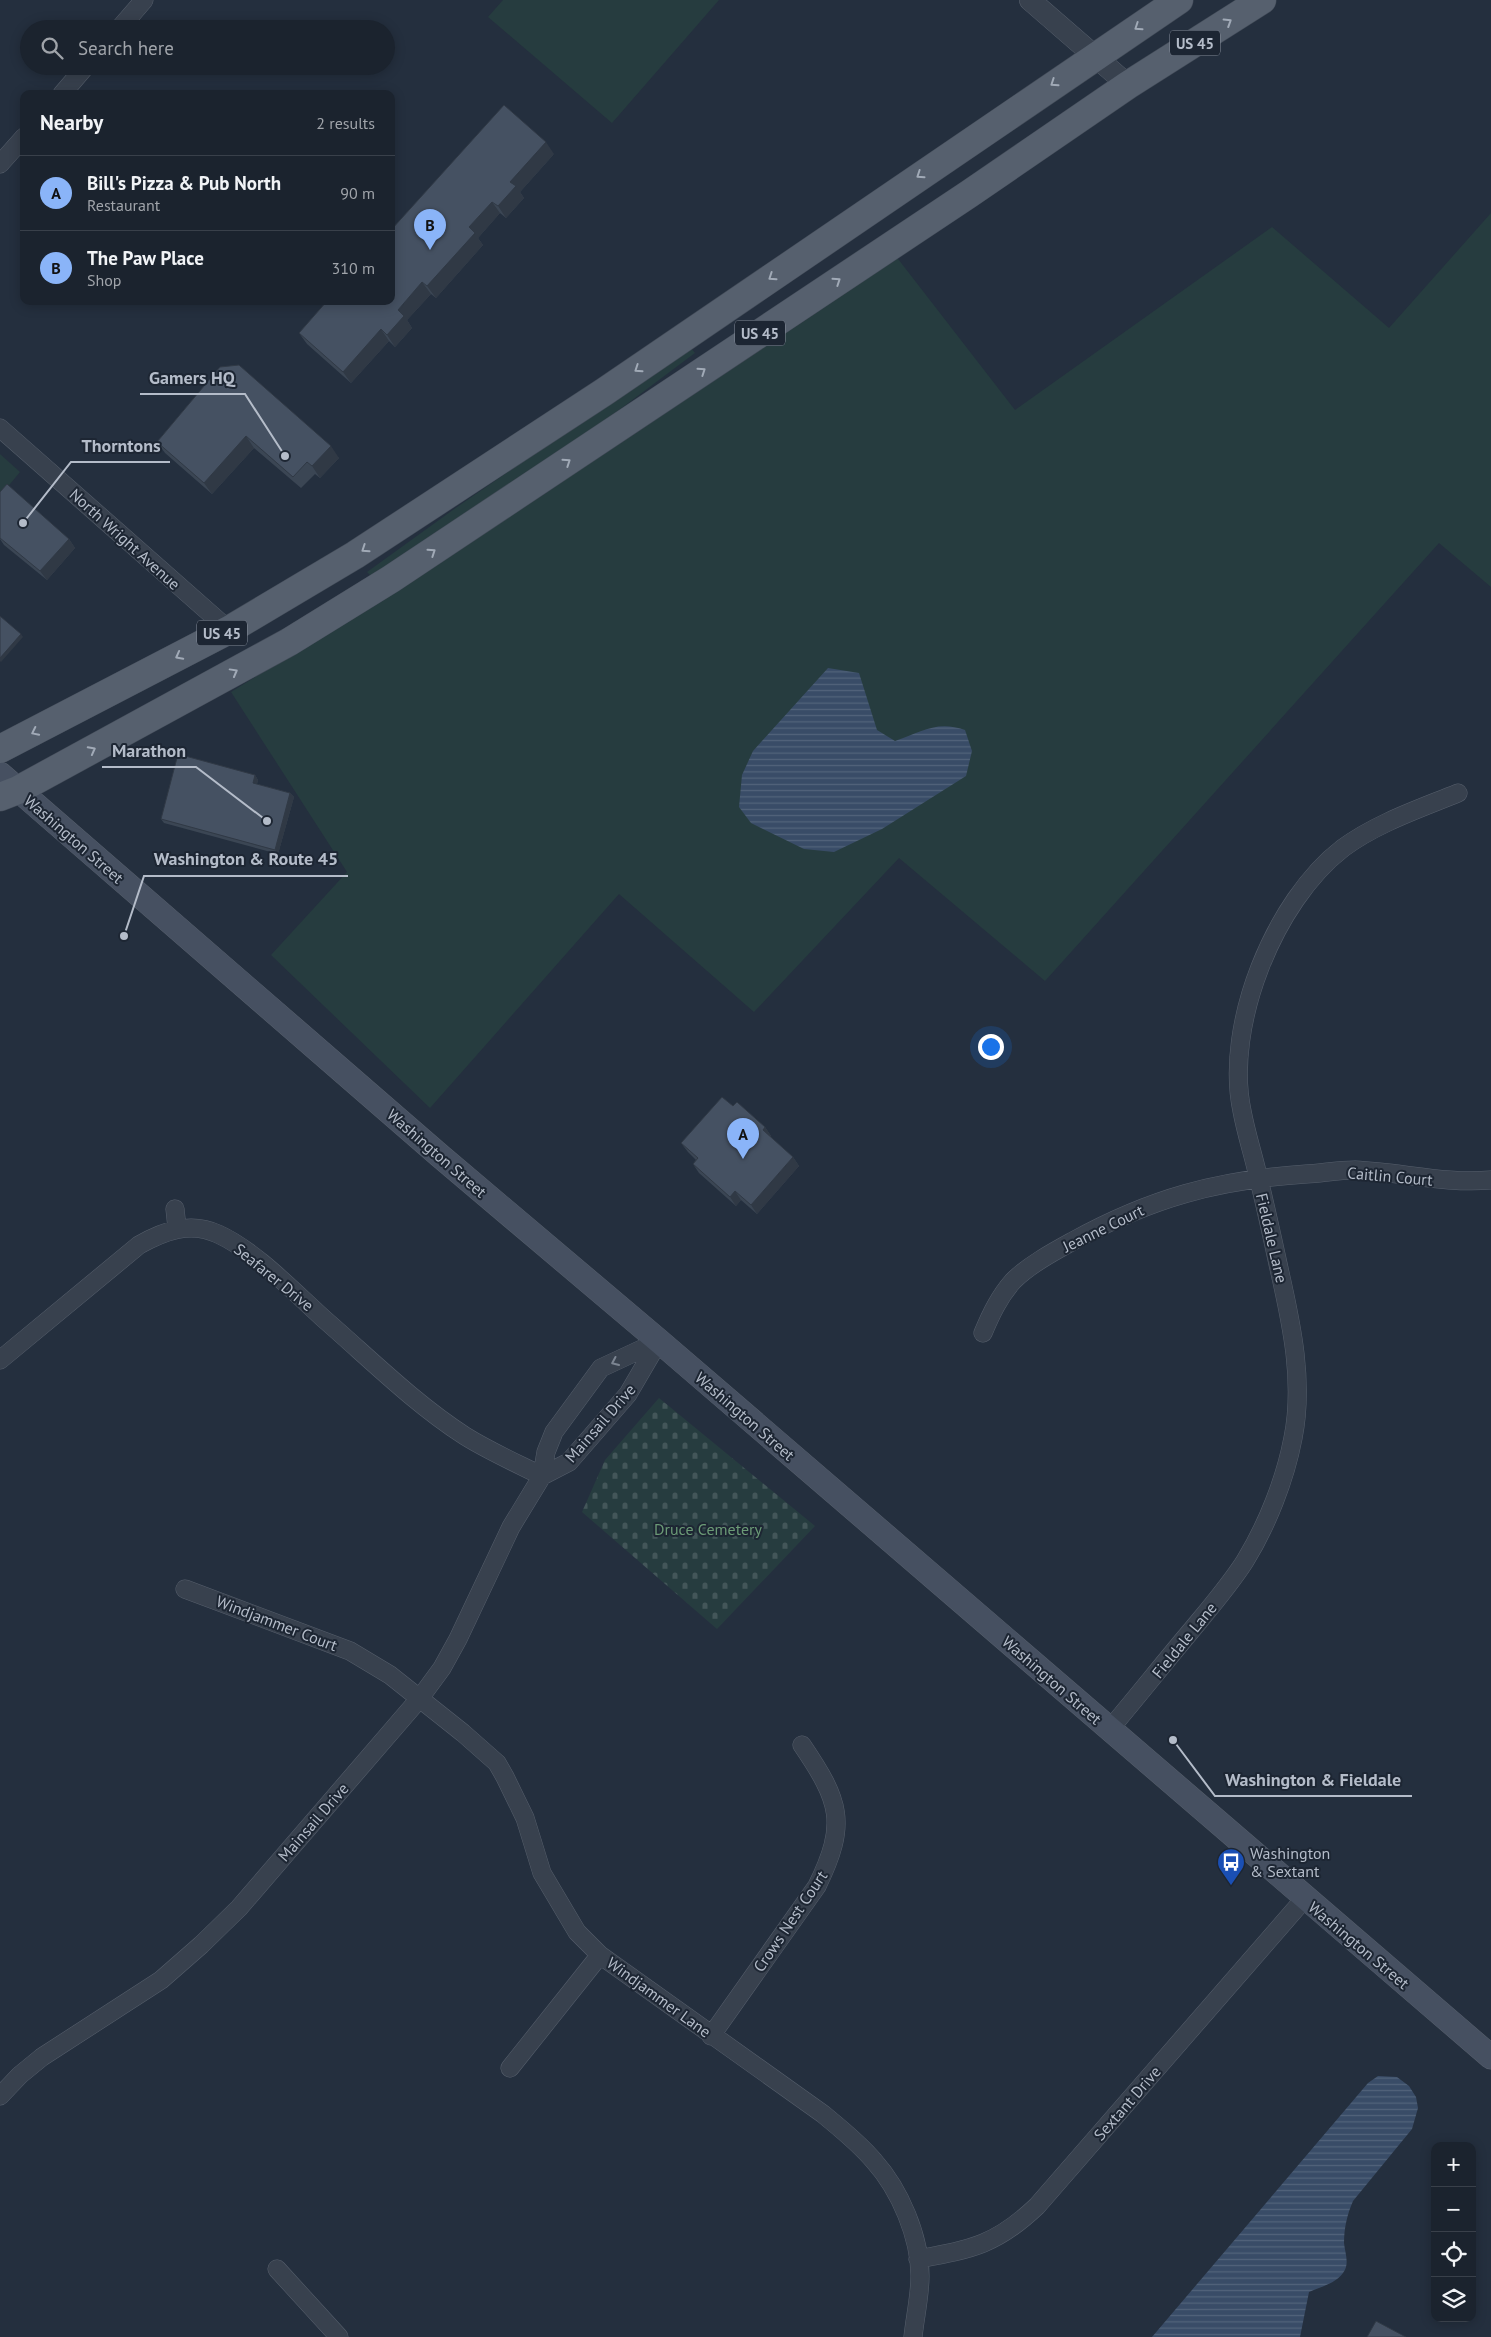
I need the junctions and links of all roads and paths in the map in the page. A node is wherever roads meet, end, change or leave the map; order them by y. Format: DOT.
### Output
graph roads {
  1 [pos="144,0"];
  2 [pos="1030,0"];
  3 [pos="1179,0"];
  4 [pos="1262,0"];
  5 [pos="126,20"];
  6 [pos="1095,56"];
  7 [pos="78,75"];
  8 [pos="1128,85"];
  9 [pos="65,90"];
  10 [pos="20,142"];
  11 [pos="0,164"];
  12 [pos="0,428"];
  13 [pos="228,630"];
  14 [pos="0,749"];
  15 [pos="6,787"];
  16 [pos="1458,793"];
  17 [pos="1259,1177"];
  18 [pos="1491,1180"];
  19 [pos="175,1210"];
  20 [pos="177,1228"];
  21 [pos="983,1333"];
  22 [pos="659,1342"];
  23 [pos="0,1360"];
  24 [pos="542,1476"];
  25 [pos="185,1589"];
  26 [pos="367,1661"];
  27 [pos="420,1698"];
  28 [pos="1109,1730"];
  29 [pos="802,1745"];
  30 [pos="1305,1898"];
  31 [pos="600,1955"];
  32 [pos="711,2036"];
  33 [pos="1491,2057"];
  34 [pos="510,2068"];
  35 [pos="0,2096"];
  36 [pos="918,2259"];
  37 [pos="277,2269"];
  38 [pos="339,2337"];
  39 [pos="913,2337"];
  1 -- 5 [label="street"];
  2 -- 6 [label="street"];
  3 -- 6 [label="main road, US 45, one-way"];
  8 -- 4 [label="main road, US 45, one-way"];
  6 -- 8 [label="street"];
  6 -- 13 [label="main road, US 45, one-way"];
  7 -- 9 [label="street"];
  15 -- 8 [label="main road, US 45, one-way"];
  10 -- 11 [label="street"];
  12 -- 13 [label="street, North Wright Avenue"];
  13 -- 14 [label="main road, US 45, one-way"];
  15 -- 22 [label="main road, Washington Street"];
  16 -- 17 [label="street, Fieldale Lane"];
  17 -- 18 [label="street, Caitlin Court"];
  17 -- 21 [label="street, Jeanne Court"];
  17 -- 28 [label="street, Fieldale Lane"];
  19 -- 20 [label="street"];
  20 -- 23 [label="street, Seafarer Drive"];
  20 -- 24 [label="street, Seafarer Drive"];
  22 -- 24 [label="street, Mainsail Drive"];
  22 -- 24 [label="street, Mainsail Drive, one-way"];
  22 -- 28 [label="main road, Washington Street"];
  24 -- 27 [label="street, Mainsail Drive"];
  25 -- 26 [label="street, Windjammer Court"];
  26 -- 27 [label="street, Windjammer Lane"];
  27 -- 31 [label="street, Windjammer Lane"];
  27 -- 35 [label="street, Mainsail Drive"];
  28 -- 30 [label="main road, Washington Street"];
  29 -- 32 [label="street, Crows Nest Court"];
  30 -- 33 [label="main road, Washington Street"];
  30 -- 36 [label="street, Sextant Drive"];
  31 -- 32 [label="street, Windjammer Lane"];
  31 -- 34 [label="street"];
  32 -- 36 [label="street, Windjammer Lane"];
  36 -- 39 [label="street, Windjammer Lane"];
  37 -- 38 [label="street"];
}
